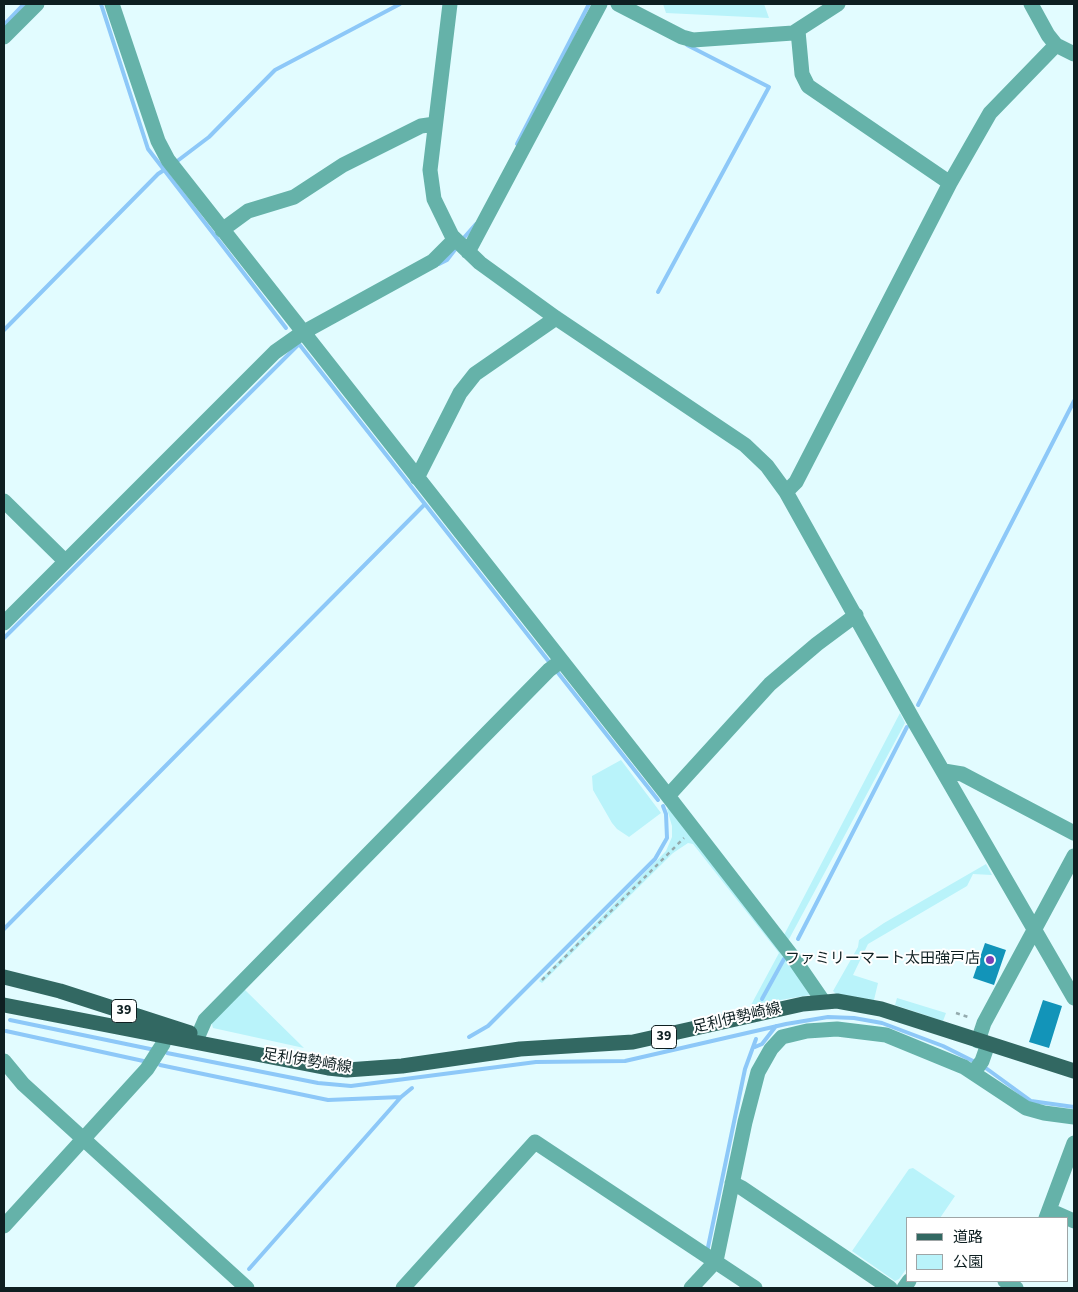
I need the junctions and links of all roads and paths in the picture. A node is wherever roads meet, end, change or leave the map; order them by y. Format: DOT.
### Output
graph roads {
  1 [pos="36,4"];
  2 [pos="112,4"];
  3 [pos="450,4"];
  4 [pos="600,4"];
  5 [pos="618,4"];
  6 [pos="838,4"];
  7 [pos="1031,4"];
  8 [pos="798,31"];
  9 [pos="4,37"];
  10 [pos="1056,45"];
  11 [pos="1074,54"];
  12 [pos="435,124"];
  13 [pos="950,183"];
  14 [pos="222,230"];
  15 [pos="455,239"];
  16 [pos="468,252"];
  17 [pos="556,318"];
  18 [pos="302,332"];
  19 [pos="417,478"];
  20 [pos="786,492"];
  21 [pos="4,501"];
  22 [pos="65,561"];
  23 [pos="856,615"];
  24 [pos="4,623"];
  25 [pos="561,661"];
  26 [pos="944,771"];
  27 [pos="668,796"];
  28 [pos="693,829"];
  29 [pos="1074,833"];
  30 [pos="1074,856"];
  31 [pos="1034,928"];
  32 [pos="542,980"];
  33 [pos="8,981"];
  34 [pos="1074,998"];
  35 [pos="823,1001"];
  36 [pos="4,1005"];
  37 [pos="956,1013"];
  38 [pos="972,1019"];
  39 [pos="198,1036"];
  40 [pos="165,1037"];
  41 [pos="983,1043"];
  42 [pos="243,1051"];
  43 [pos="4,1060"];
  44 [pos="978,1067"];
  45 [pos="1074,1071"];
  46 [pos="1074,1117"];
  47 [pos="84,1140"];
  48 [pos="1074,1143"];
  49 [pos="732,1183"];
  50 [pos="1047,1214"];
  51 [pos="1060,1217"];
  52 [pos="4,1226"];
  53 [pos="716,1261"];
  54 [pos="247,1288"];
  55 [pos="402,1288"];
  56 [pos="691,1288"];
  57 [pos="755,1288"];
  58 [pos="890,1288"];
  1 -- 9 [label="street"];
  2 -- 14 [label="street"];
  3 -- 12 [label="street"];
  4 -- 16 [label="street"];
  5 -- 8 [label="street"];
  6 -- 8 [label="street"];
  7 -- 10 [label="street"];
  8 -- 13 [label="street"];
  10 -- 11 [label="street"];
  10 -- 13 [label="street"];
  12 -- 14 [label="street"];
  12 -- 15 [label="street"];
  13 -- 20 [label="street"];
  14 -- 18 [label="street"];
  15 -- 16 [label="street"];
  15 -- 18 [label="street"];
  16 -- 17 [label="street"];
  17 -- 19 [label="street"];
  17 -- 20 [label="street"];
  18 -- 19 [label="street"];
  18 -- 22 [label="street"];
  19 -- 25 [label="street"];
  20 -- 23 [label="street"];
  21 -- 22 [label="street"];
  22 -- 24 [label="street"];
  23 -- 26 [label="street"];
  23 -- 27 [label="street"];
  25 -- 27 [label="street"];
  25 -- 39 [label="street"];
  26 -- 29 [label="street"];
  26 -- 31 [label="street"];
  27 -- 28 [label="street"];
  28 -- 32 [label="path"];
  28 -- 35 [label="street"];
  30 -- 31 [label="street"];
  31 -- 34 [label="street"];
  31 -- 41 [label="street"];
  33 -- 39 [label="main road, 足利伊勢崎線 / 39"];
  35 -- 41 [label="main road, 足利伊勢崎線 / 39"];
  35 -- 42 [label="main road, 足利伊勢崎線 / 39"];
  36 -- 40 [label="main road, 足利伊勢崎線 / 39"];
  37 -- 38 [label="path"];
  39 -- 42 [label="main road, 足利伊勢崎線 / 39"];
  40 -- 42 [label="main road, 足利伊勢崎線 / 39"];
  40 -- 47 [label="street"];
  41 -- 44 [label="street"];
  41 -- 45 [label="main road, 足利伊勢崎線 / 39"];
  43 -- 47 [label="street"];
  44 -- 46 [label="street"];
  44 -- 49 [label="street"];
  47 -- 52 [label="street"];
  47 -- 54 [label="street"];
  48 -- 50 [label="street"];
  49 -- 53 [label="street"];
  49 -- 58 [label="street"];
  50 -- 51 [label="street"];
  53 -- 55 [label="street"];
  53 -- 56 [label="street"];
  53 -- 57 [label="street"];
}
